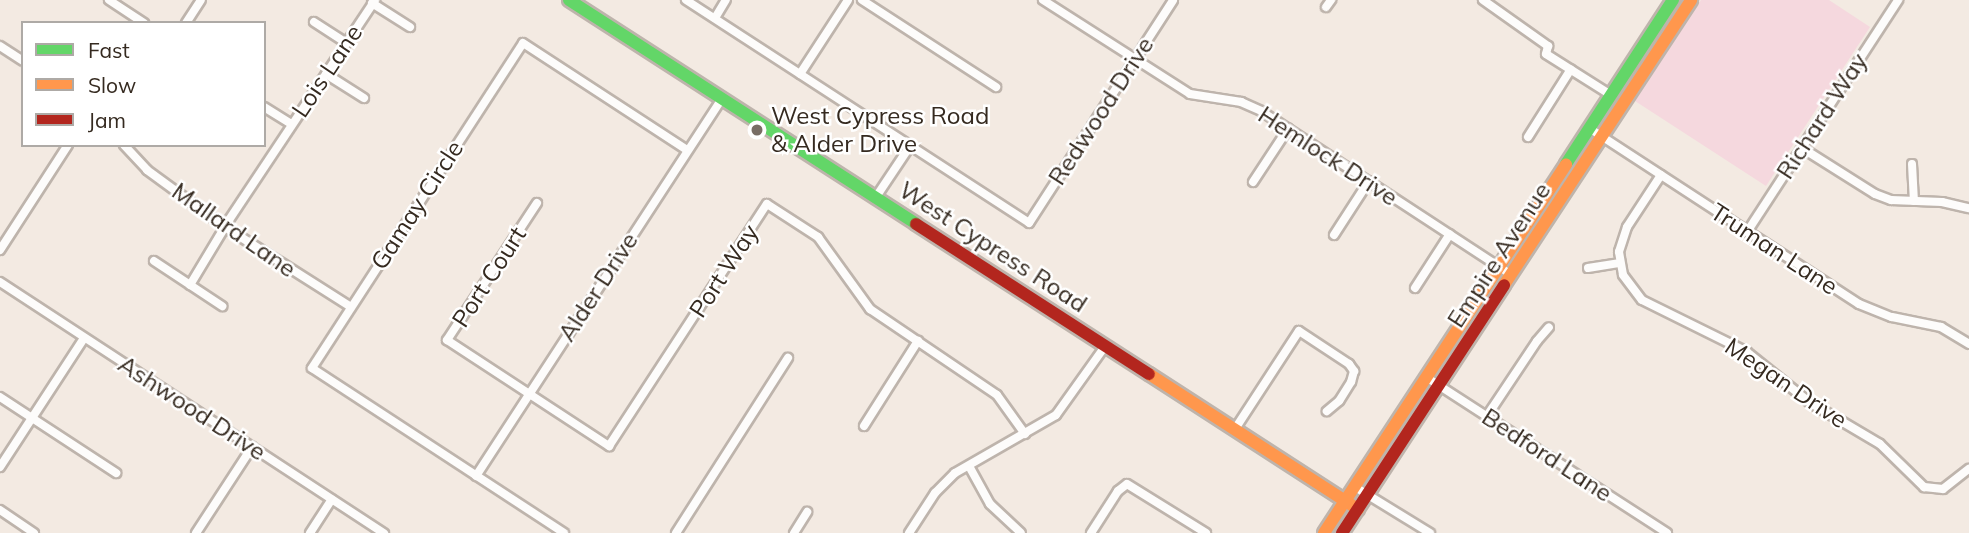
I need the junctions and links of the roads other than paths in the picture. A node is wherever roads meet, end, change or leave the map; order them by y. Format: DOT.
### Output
graph roads {
  1 [pos="109,0"];
  2 [pos="201,0"];
  3 [pos="569,0"];
  4 [pos="686,0"];
  5 [pos="726,0"];
  6 [pos="848,0"];
  7 [pos="862,0"];
  8 [pos="1043,0"];
  9 [pos="1173,0"];
  10 [pos="1483,0"];
  11 [pos="1672,0"];
  12 [pos="1691,0"];
  13 [pos="1898,0"];
  14 [pos="374,2"];
  15 [pos="715,18"];
  16 [pos="141,21"];
  17 [pos="187,21"];
  18 [pos="314,22"];
  19 [pos="410,27"];
  20 [pos="346,43"];
  21 [pos="0,46"];
  22 [pos="21,60"];
  23 [pos="1135,60"];
  24 [pos="1571,69"];
  25 [pos="326,74"];
  26 [pos="800,74"];
  27 [pos="996,87"];
  28 [pos="1611,95"];
  29 [pos="363,98"];
  30 [pos="722,99"];
  31 [pos="266,108"];
  32 [pos="291,124"];
  33 [pos="1589,128"];
  34 [pos="1288,129"];
  35 [pos="1528,137"];
  36 [pos="1602,137"];
  37 [pos="910,146"];
  38 [pos="67,147"];
  39 [pos="126,147"];
  40 [pos="1802,148"];
  41 [pos="688,150"];
  42 [pos="1912,164"];
  43 [pos="1661,175"];
  44 [pos="1368,181"];
  45 [pos="1253,182"];
  46 [pos="876,197"];
  47 [pos="1914,201"];
  48 [pos="537,203"];
  49 [pos="1969,208"];
  50 [pos="225,227"];
  51 [pos="1747,232"];
  52 [pos="1450,234"];
  53 [pos="1334,235"];
  54 [pos="0,250"];
  55 [pos="154,261"];
  56 [pos="1619,263"];
  57 [pos="1499,266"];
  58 [pos="1588,268"];
  59 [pos="1512,275"];
  60 [pos="0,282"];
  61 [pos="190,285"];
  62 [pos="1415,288"];
  63 [pos="222,306"];
  64 [pos="351,307"];
  65 [pos="1549,327"];
  66 [pos="85,338"];
  67 [pos="918,341"];
  68 [pos="1969,344"];
  69 [pos="1106,345"];
  70 [pos="788,358"];
  71 [pos="1426,377"];
  72 [pos="1439,385"];
  73 [pos="528,394"];
  74 [pos="0,397"];
  75 [pos="1327,411"];
  76 [pos="1487,416"];
  77 [pos="32,418"];
  78 [pos="864,426"];
  79 [pos="1235,429"];
  80 [pos="1025,434"];
  81 [pos="252,447"];
  82 [pos="969,466"];
  83 [pos="0,467"];
  84 [pos="1969,469"];
  85 [pos="116,473"];
  86 [pos="476,475"];
  87 [pos="1354,487"];
  88 [pos="1368,495"];
  89 [pos="332,499"];
  90 [pos="1345,500"];
  91 [pos="1358,509"];
  92 [pos="0,510"];
  93 [pos="807,512"];
  94 [pos="34,533"];
  95 [pos="196,533"];
  96 [pos="310,533"];
  97 [pos="384,533"];
  98 [pos="564,533"];
  99 [pos="676,533"];
  100 [pos="794,533"];
  101 [pos="909,533"];
  102 [pos="1021,533"];
  103 [pos="1091,533"];
  104 [pos="1206,533"];
  105 [pos="1324,533"];
  106 [pos="1342,533"];
  107 [pos="1430,533"];
  108 [pos="1667,533"];
  1 -- 16 [label="street"];
  2 -- 17 [label="street"];
  3 -- 30 [label="main road, West Cypress Road"];
  4 -- 15 [label="street"];
  5 -- 15 [label="street"];
  6 -- 26 [label="street"];
  7 -- 27 [label="street"];
  8 -- 23 [label="street, Hemlock Drive"];
  9 -- 23 [label="street, Redwood Drive"];
  10 -- 24 [label="street"];
  11 -- 28 [label="main road, Empire Avenue"];
  12 -- 36 [label="main road, Empire Avenue"];
  13 -- 40 [label="street, Richard Way"];
  14 -- 19 [label="street"];
  14 -- 20 [label="street, Lois Lane"];
  15 -- 26 [label="street"];
  18 -- 20 [label="street"];
  20 -- 25 [label="street, Lois Lane"];
  21 -- 22 [label="street"];
  23 -- 34 [label="street, Hemlock Drive"];
  23 -- 37 [label="street, Redwood Drive"];
  24 -- 28 [label="street"];
  24 -- 35 [label="street"];
  25 -- 29 [label="street"];
  25 -- 32 [label="street, Lois Lane"];
  26 -- 37 [label="street"];
  28 -- 33 [label="main road, Empire Avenue"];
  30 -- 41 [label="street, Alder Drive"];
  30 -- 46 [label="main road, West Cypress Road"];
  31 -- 32 [label="street"];
  32 -- 50 [label="street, Lois Lane"];
  33 -- 36 [label="street, Truman Lane"];
  33 -- 57 [label="main road, Empire Avenue"];
  34 -- 44 [label="street, Hemlock Drive"];
  34 -- 45 [label="street"];
  36 -- 43 [label="street, Truman Lane"];
  36 -- 59 [label="main road, Empire Avenue"];
  37 -- 46 [label="street"];
  38 -- 54 [label="street"];
  39 -- 50 [label="street, Mallard Lane"];
  40 -- 47 [label="street"];
  40 -- 51 [label="street, Richard Way"];
  41 -- 64 [label="street, Gamay Circle"];
  41 -- 73 [label="street, Alder Drive"];
  42 -- 47 [label="street"];
  43 -- 51 [label="street, Truman Lane"];
  43 -- 56 [label="street"];
  44 -- 52 [label="street, Hemlock Drive"];
  44 -- 53 [label="street"];
  46 -- 69 [label="main road, West Cypress Road"];
  47 -- 49 [label="street"];
  48 -- 73 [label="street, Port Court"];
  50 -- 61 [label="street, Lois Lane"];
  50 -- 64 [label="street, Mallard Lane"];
  51 -- 68 [label="street, Truman Lane"];
  52 -- 57 [label="street, Hemlock Drive"];
  52 -- 62 [label="street"];
  55 -- 61 [label="street"];
  56 -- 58 [label="street"];
  56 -- 84 [label="street, Megan Drive"];
  57 -- 59 [label="street, Hemlock Drive"];
  57 -- 71 [label="main road, Empire Avenue"];
  59 -- 72 [label="main road, Empire Avenue"];
  60 -- 66 [label="street, Ashwood Drive"];
  61 -- 63 [label="street"];
  64 -- 86 [label="street, Gamay Circle"];
  65 -- 76 [label="street"];
  66 -- 77 [label="street"];
  66 -- 81 [label="street, Ashwood Drive"];
  67 -- 73 [label="street, Port Way"];
  67 -- 78 [label="street"];
  67 -- 80 [label="street, Port Way"];
  69 -- 79 [label="main road, West Cypress Road"];
  69 -- 80 [label="street"];
  70 -- 99 [label="street"];
  71 -- 72 [label="street, Bedford Lane"];
  71 -- 87 [label="main road, Empire Avenue"];
  72 -- 76 [label="street, Bedford Lane"];
  72 -- 88 [label="main road, Empire Avenue"];
  73 -- 86 [label="street, Alder Drive"];
  74 -- 77 [label="street"];
  75 -- 79 [label="street"];
  76 -- 108 [label="street, Bedford Lane"];
  77 -- 83 [label="street"];
  77 -- 85 [label="street"];
  79 -- 90 [label="main road, West Cypress Road"];
  80 -- 82 [label="street"];
  81 -- 89 [label="street, Ashwood Drive"];
  81 -- 95 [label="street"];
  82 -- 101 [label="street"];
  82 -- 102 [label="street"];
  86 -- 98 [label="street"];
  87 -- 88 [label="street"];
  87 -- 90 [label="main road, Empire Avenue"];
  88 -- 91 [label="main road, Empire Avenue"];
  88 -- 107 [label="street"];
  89 -- 96 [label="street"];
  89 -- 97 [label="street, Ashwood Drive"];
  90 -- 91 [label="main road, West Cypress Road"];
  90 -- 105 [label="main road, Empire Avenue"];
  91 -- 106 [label="main road, Empire Avenue"];
  92 -- 94 [label="street"];
  93 -- 100 [label="street"];
  103 -- 104 [label="street"];
}
